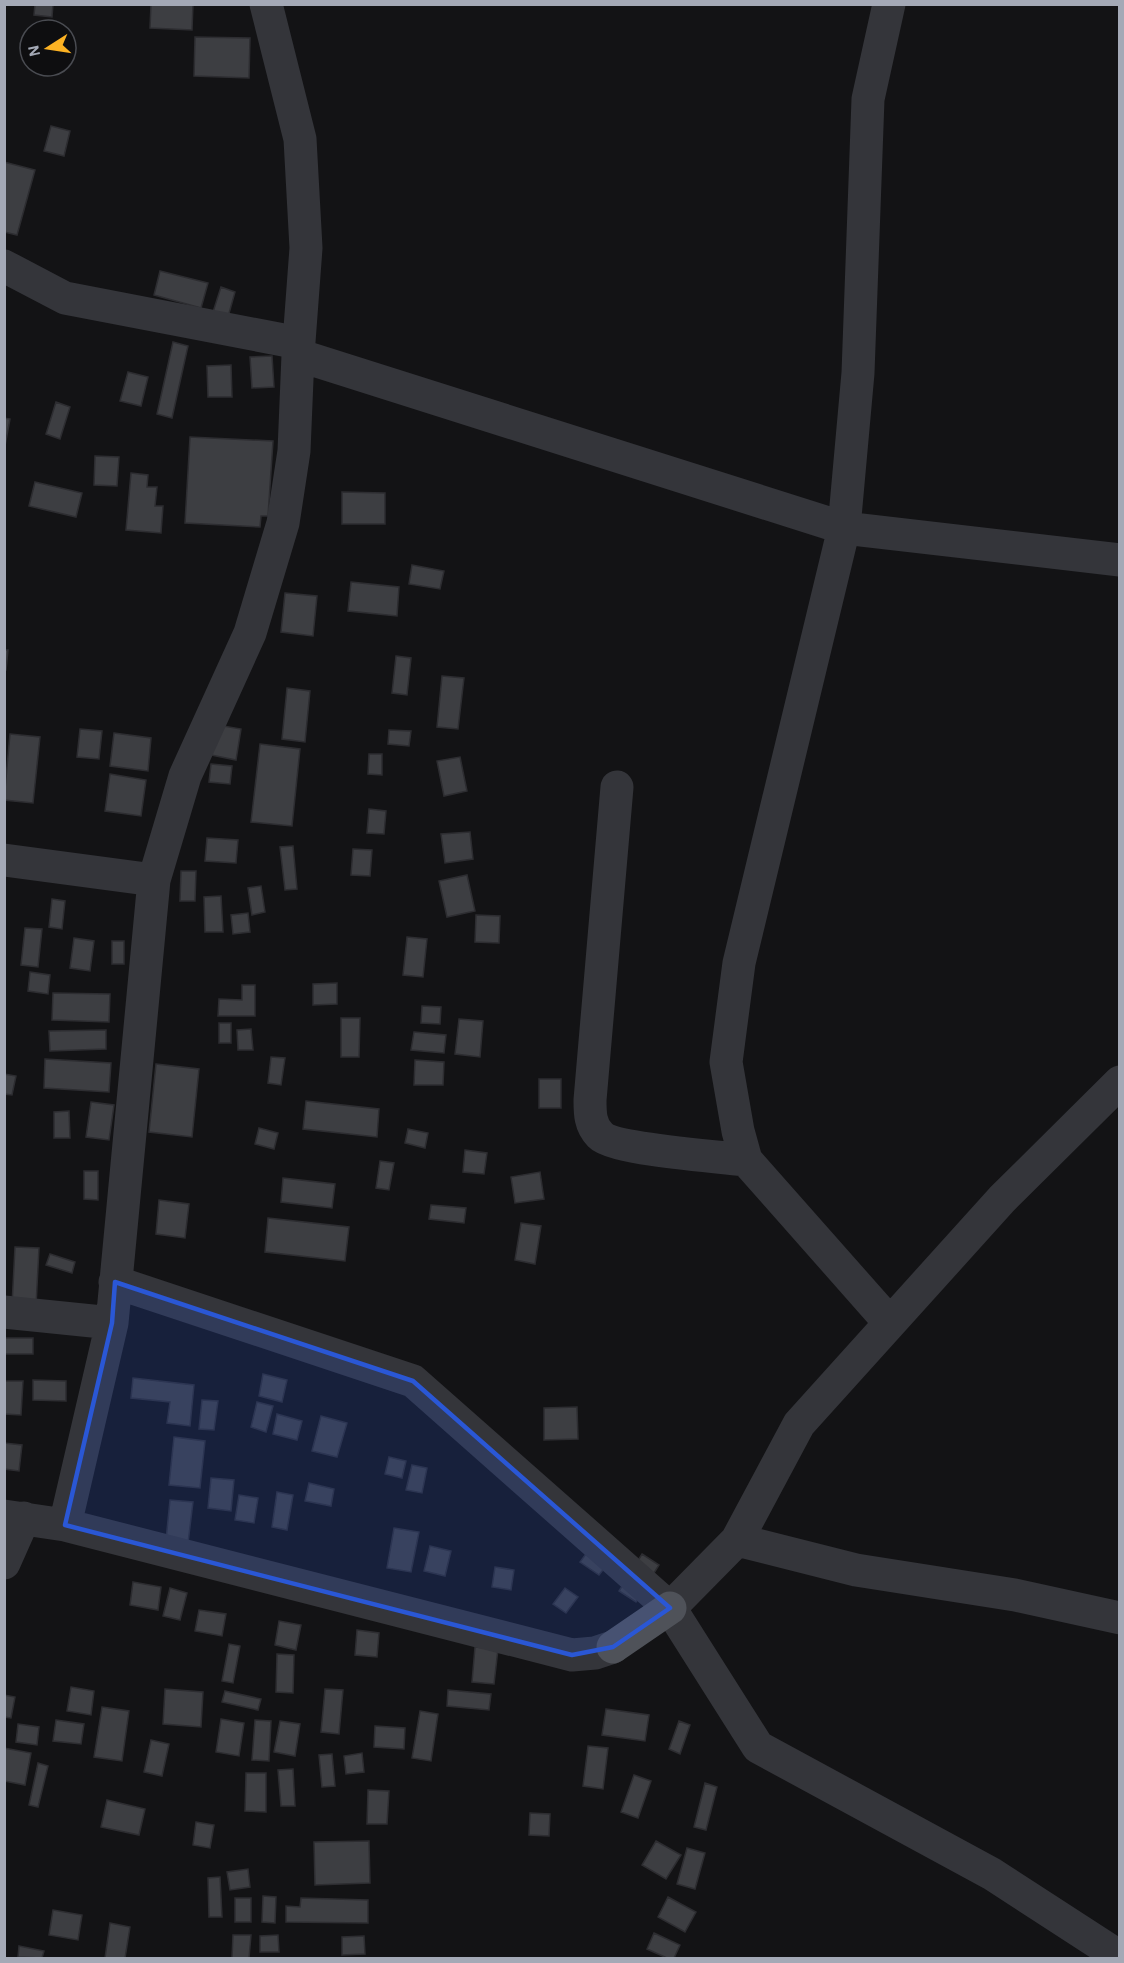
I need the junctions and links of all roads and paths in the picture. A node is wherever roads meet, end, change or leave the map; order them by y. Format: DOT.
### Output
graph roads {
  1 [pos="266,4"];
  2 [pos="889,4"];
  3 [pos="4,266"];
  4 [pos="298,349"];
  5 [pos="844,528"];
  6 [pos="1119,560"];
  7 [pos="617,787"];
  8 [pos="4,860"];
  9 [pos="154,880"];
  10 [pos="1119,1082"];
  11 [pos="746,1160"];
  12 [pos="114,1282"];
  13 [pos="4,1312"];
  14 [pos="112,1323"];
  15 [pos="890,1323"];
  16 [pos="14,1517"];
  17 [pos="65,1524"];
  18 [pos="737,1540"];
  19 [pos="4,1563"];
  20 [pos="670,1608"];
  21 [pos="1119,1618"];
  22 [pos="613,1647"];
  23 [pos="1119,1957"];
  1 -- 4 [label="street"];
  2 -- 5 [label="street"];
  3 -- 4 [label="street"];
  4 -- 5 [label="street"];
  4 -- 9 [label="street"];
  5 -- 6 [label="street"];
  5 -- 11 [label="street"];
  7 -- 11 [label="street"];
  8 -- 9 [label="street"];
  9 -- 12 [label="street"];
  10 -- 15 [label="street"];
  11 -- 15 [label="street"];
  12 -- 14 [label="street"];
  12 -- 20 [label="street"];
  13 -- 14 [label="street"];
  14 -- 17 [label="street"];
  15 -- 18 [label="street"];
  16 -- 17 [label="street"];
  16 -- 19 [label="street"];
  17 -- 22 [label="street"];
  18 -- 20 [label="street"];
  18 -- 21 [label="street"];
  20 -- 22 [label="main road"];
  20 -- 23 [label="street"];
}
